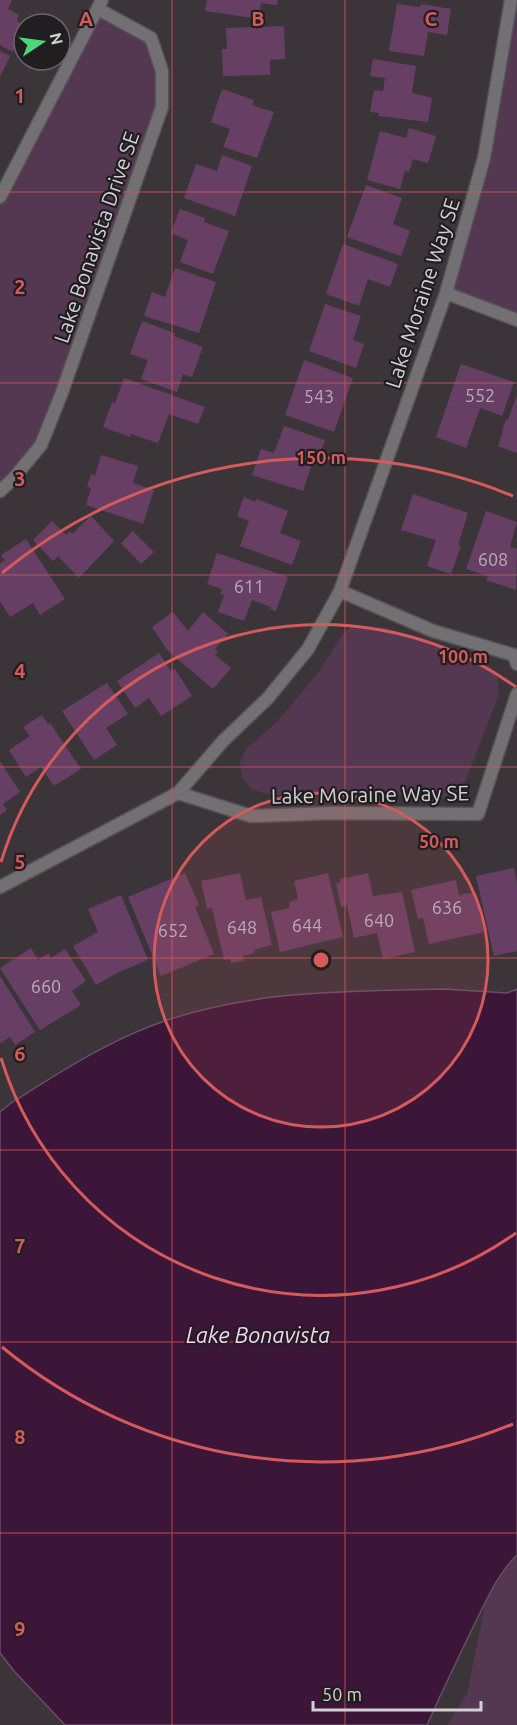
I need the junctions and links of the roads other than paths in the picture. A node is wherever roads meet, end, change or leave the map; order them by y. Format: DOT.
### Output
graph roads {
  1 [pos="511,0"];
  2 [pos="100,4"];
  3 [pos="0,197"];
  4 [pos="446,293"];
  5 [pos="517,320"];
  6 [pos="0,490"];
  7 [pos="340,591"];
  8 [pos="517,664"];
  9 [pos="517,694"];
  10 [pos="178,793"];
  11 [pos="0,887"];
  1 -- 4 [label="street, Lake Moraine Way SE"];
  2 -- 3 [label="street, Lake Bonavista Drive SE"];
  2 -- 6 [label="street, Lake Bonavista Drive SE"];
  4 -- 5 [label="street"];
  4 -- 7 [label="street, Lake Moraine Way SE"];
  7 -- 8 [label="street"];
  7 -- 10 [label="street, Lake Moraine Way SE"];
  9 -- 10 [label="street, Lake Moraine Way SE"];
  10 -- 11 [label="street, Lake Moraine Way SE"];
}
